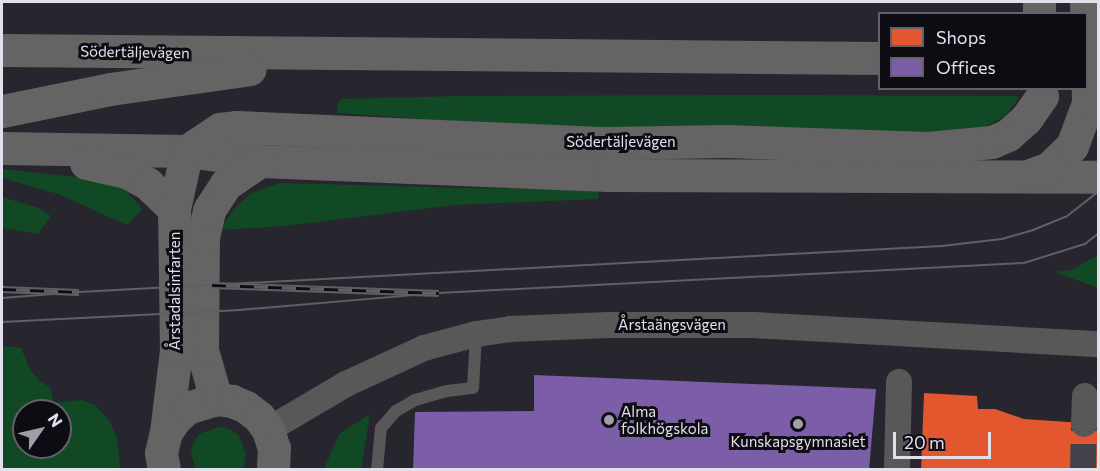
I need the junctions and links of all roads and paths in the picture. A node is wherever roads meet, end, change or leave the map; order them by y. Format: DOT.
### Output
graph roads {
  1 [pos="2,50"];
  2 [pos="356,54"];
  3 [pos="878,58"];
  4 [pos="1088,90"];
  5 [pos="1043,92"];
  6 [pos="2,111"];
  7 [pos="1072,146"];
  8 [pos="2,149"];
  9 [pos="187,151"];
  10 [pos="260,161"];
  11 [pos="1098,166"];
  12 [pos="1030,175"];
  13 [pos="1098,177"];
  14 [pos="174,209"];
  15 [pos="476,334"];
  16 [pos="1098,344"];
  17 [pos="899,382"];
  18 [pos="1085,396"];
  19 [pos="216,399"];
  20 [pos="1084,424"];
  21 [pos="268,430"];
  22 [pos="166,432"];
  23 [pos="164,470"];
  24 [pos="273,470"];
  25 [pos="377,470"];
  26 [pos="897,470"];
  1 -- 2 [label="street, Södertäljevägen"];
  2 -- 3 [label="street, Södertäljevägen"];
  2 -- 6 [label="street"];
  4 -- 7 [label="street"];
  5 -- 7 [label="street"];
  5 -- 9 [label="street, Södertäljevägen"];
  7 -- 11 [label="street"];
  7 -- 12 [label="street"];
  8 -- 9 [label="street"];
  8 -- 14 [label="street"];
  9 -- 10 [label="street"];
  9 -- 14 [label="street, Årstadalsinfarten"];
  10 -- 12 [label="street"];
  10 -- 19 [label="street, Årstadalsinfarten"];
  12 -- 13 [label="street"];
  14 -- 22 [label="street, Årstadalsinfarten"];
  15 -- 16 [label="street, Årstaängsvägen"];
  15 -- 21 [label="street, Årstaängsvägen"];
  15 -- 25 [label="lane"];
  17 -- 26 [label="street"];
  18 -- 20 [label="street"];
  19 -- 21 [label="street"];
  19 -- 22 [label="street"];
  21 -- 24 [label="street"];
  22 -- 23 [label="street, Årstadalsinfarten"];
}
